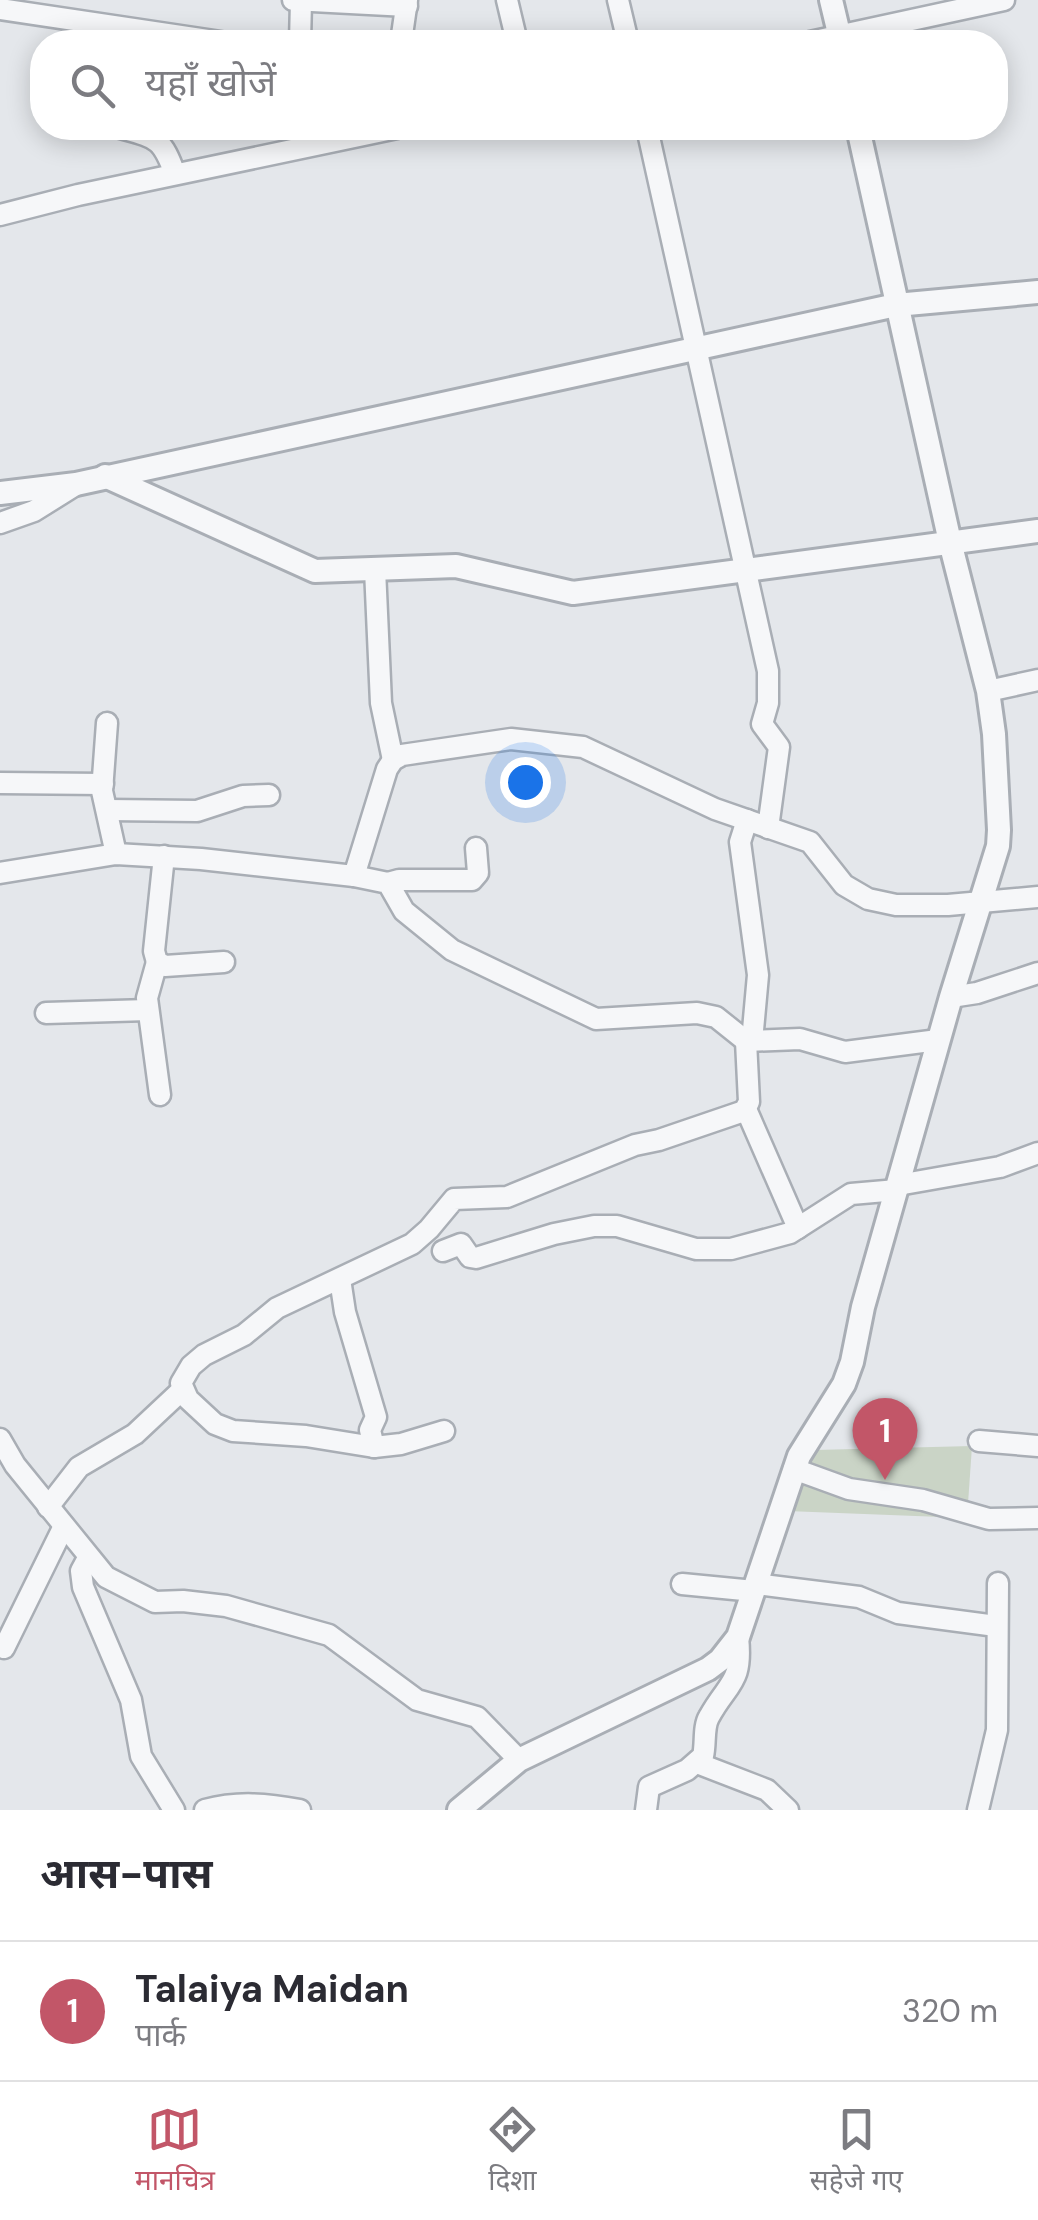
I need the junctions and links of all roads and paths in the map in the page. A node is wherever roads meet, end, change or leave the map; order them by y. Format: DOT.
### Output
graph roads {
  1 [pos="293,0"];
  2 [pos="508,0"];
  3 [pos="618,0"];
  4 [pos="831,0"];
  5 [pos="301,1"];
  6 [pos="992,1"];
  7 [pos="407,3"];
  8 [pos="0,9"];
  9 [pos="141,30"];
  10 [pos="300,30"];
  11 [pos="403,30"];
  12 [pos="514,30"];
  13 [pos="625,30"];
  14 [pos="838,30"];
  15 [pos="879,30"];
  16 [pos="157,140"];
  17 [pos="285,140"];
  18 [pos="340,140"];
  19 [pos="650,140"];
  20 [pos="861,140"];
  21 [pos="283,152"];
  22 [pos="175,174"];
  23 [pos="0,215"];
  24 [pos="1038,292"];
  25 [pos="896,305"];
  26 [pos="697,348"];
  27 [pos="105,476"];
  28 [pos="67,486"];
  29 [pos="0,493"];
  30 [pos="0,522"];
  31 [pos="1038,530"];
  32 [pos="950,542"];
  33 [pos="375,569"];
  34 [pos="744,570"];
  35 [pos="1038,680"];
  36 [pos="988,691"];
  37 [pos="108,723"];
  38 [pos="393,760"];
  39 [pos="0,782"];
  40 [pos="103,784"];
  41 [pos="269,795"];
  42 [pos="108,810"];
  43 [pos="747,820"];
  44 [pos="768,828"];
  45 [pos="476,848"];
  46 [pos="116,854"];
  47 [pos="164,856"];
  48 [pos="0,872"];
  49 [pos="354,876"];
  50 [pos="388,884"];
  51 [pos="1038,897"];
  52 [pos="979,903"];
  53 [pos="156,962"];
  54 [pos="224,962"];
  55 [pos="1038,973"];
  56 [pos="950,997"];
  57 [pos="148,1010"];
  58 [pos="46,1012"];
  59 [pos="938,1040"];
  60 [pos="749,1041"];
  61 [pos="160,1094"];
  62 [pos="746,1109"];
  63 [pos="1038,1153"];
  64 [pos="897,1188"];
  65 [pos="798,1228"];
  66 [pos="443,1252"];
  67 [pos="340,1279"];
  68 [pos="182,1390"];
  69 [pos="444,1432"];
  70 [pos="0,1439"];
  71 [pos="980,1441"];
  72 [pos="1038,1446"];
  73 [pos="374,1447"];
  74 [pos="794,1469"];
  75 [pos="48,1506"];
  76 [pos="1038,1518"];
  77 [pos="64,1526"];
  78 [pos="88,1558"];
  79 [pos="682,1584"];
  80 [pos="998,1584"];
  81 [pos="755,1588"];
  82 [pos="996,1626"];
  83 [pos="738,1637"];
  84 [pos="4,1648"];
  85 [pos="703,1753"];
  86 [pos="519,1760"];
  87 [pos="472,1806"];
  88 [pos="174,1810"];
  89 [pos="205,1810"];
  90 [pos="300,1810"];
  91 [pos="646,1810"];
  92 [pos="788,1810"];
  93 [pos="978,1810"];
  1 -- 5 [label="street"];
  2 -- 12 [label="street"];
  3 -- 13 [label="street"];
  4 -- 14 [label="street"];
  5 -- 7 [label="street"];
  5 -- 10 [label="street"];
  6 -- 15 [label="street"];
  7 -- 11 [label="street"];
  8 -- 9 [label="street"];
  16 -- 22 [label="street"];
  17 -- 21 [label="street"];
  18 -- 21 [label="street"];
  19 -- 26 [label="street"];
  20 -- 25 [label="street"];
  21 -- 22 [label="street"];
  22 -- 23 [label="street"];
  24 -- 25 [label="street"];
  25 -- 26 [label="street"];
  25 -- 32 [label="street"];
  26 -- 27 [label="street"];
  26 -- 34 [label="street"];
  27 -- 28 [label="street"];
  27 -- 33 [label="street"];
  28 -- 29 [label="street"];
  28 -- 30 [label="street"];
  31 -- 32 [label="street"];
  32 -- 34 [label="street"];
  32 -- 36 [label="street"];
  33 -- 34 [label="street"];
  33 -- 38 [label="street"];
  34 -- 44 [label="street"];
  35 -- 36 [label="street"];
  36 -- 52 [label="street"];
  37 -- 40 [label="street"];
  38 -- 43 [label="street"];
  38 -- 49 [label="street"];
  39 -- 40 [label="street"];
  40 -- 42 [label="street"];
  41 -- 42 [label="street"];
  42 -- 46 [label="street"];
  43 -- 44 [label="street"];
  43 -- 60 [label="street"];
  44 -- 52 [label="street"];
  45 -- 50 [label="street"];
  46 -- 47 [label="street"];
  46 -- 48 [label="street"];
  47 -- 49 [label="street"];
  47 -- 53 [label="street"];
  49 -- 50 [label="street"];
  50 -- 60 [label="street"];
  51 -- 52 [label="street"];
  52 -- 56 [label="street"];
  53 -- 54 [label="street"];
  53 -- 57 [label="street"];
  55 -- 56 [label="street"];
  56 -- 59 [label="street"];
  57 -- 58 [label="street"];
  57 -- 61 [label="street"];
  59 -- 60 [label="street"];
  59 -- 64 [label="street"];
  60 -- 62 [label="street"];
  62 -- 65 [label="street"];
  62 -- 67 [label="street"];
  63 -- 64 [label="street"];
  64 -- 65 [label="street"];
  64 -- 74 [label="street"];
  65 -- 66 [label="street"];
  67 -- 68 [label="street"];
  67 -- 73 [label="street"];
  68 -- 73 [label="street"];
  68 -- 75 [label="street"];
  69 -- 73 [label="street"];
  70 -- 75 [label="street"];
  71 -- 72 [label="street"];
  74 -- 76 [label="street"];
  74 -- 81 [label="street"];
  75 -- 77 [label="street"];
  77 -- 78 [label="street"];
  77 -- 84 [label="street"];
  78 -- 86 [label="street"];
  78 -- 88 [label="street"];
  79 -- 81 [label="street"];
  80 -- 82 [label="street"];
  81 -- 82 [label="street"];
  81 -- 83 [label="street"];
  82 -- 93 [label="street"];
  83 -- 85 [label="street"];
  83 -- 86 [label="street"];
  85 -- 91 [label="street"];
  85 -- 92 [label="street"];
  86 -- 87 [label="street"];
  89 -- 90 [label="street"];
}
